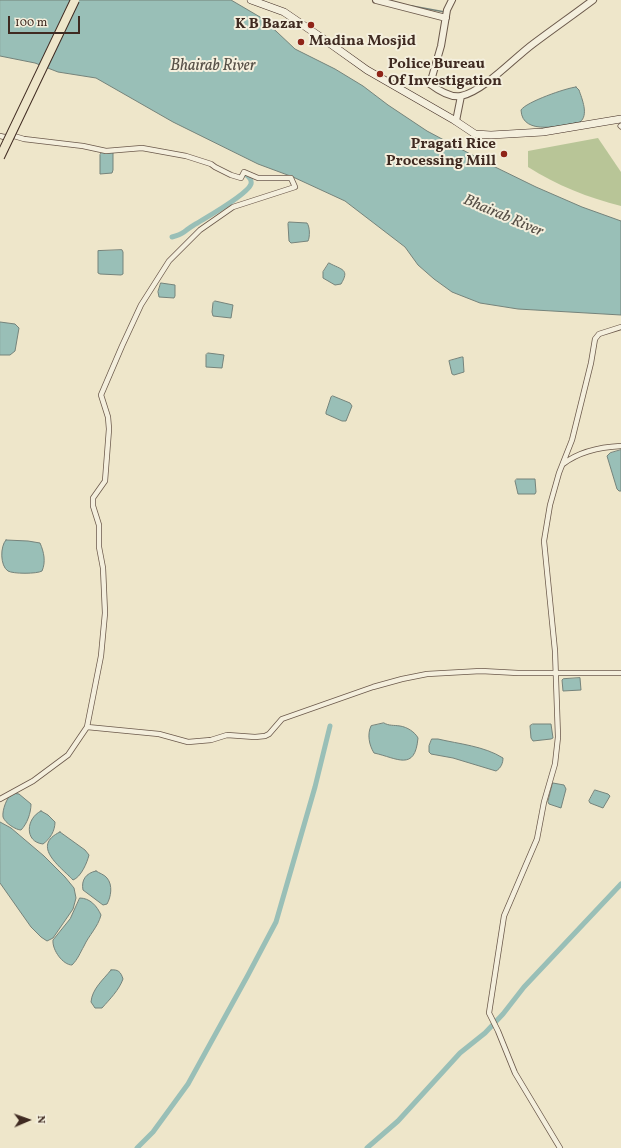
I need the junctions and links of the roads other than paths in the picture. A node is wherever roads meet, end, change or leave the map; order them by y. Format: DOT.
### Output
graph roads {
  1 [pos="75,0"];
  2 [pos="251,0"];
  3 [pos="376,0"];
  4 [pos="452,0"];
  5 [pos="593,0"];
  6 [pos="446,18"];
  7 [pos="461,96"];
  8 [pos="621,119"];
  9 [pos="456,121"];
  10 [pos="0,136"];
  11 [pos="0,157"];
  12 [pos="621,327"];
  13 [pos="621,446"];
  14 [pos="562,465"];
  15 [pos="555,673"];
  16 [pos="621,673"];
  17 [pos="87,727"];
  18 [pos="0,799"];
  19 [pos="560,1148"];
  1 -- 11 [label="highway, bridge"];
  2 -- 9 [label="main road"];
  3 -- 6 [label="street"];
  4 -- 6 [label="street"];
  5 -- 7 [label="street"];
  6 -- 7 [label="street"];
  7 -- 9 [label="street"];
  8 -- 9 [label="main road"];
  10 -- 17 [label="street"];
  12 -- 14 [label="street"];
  13 -- 14 [label="street"];
  14 -- 15 [label="street"];
  15 -- 16 [label="street"];
  15 -- 17 [label="street"];
  15 -- 19 [label="street"];
  17 -- 18 [label="street"];
}
